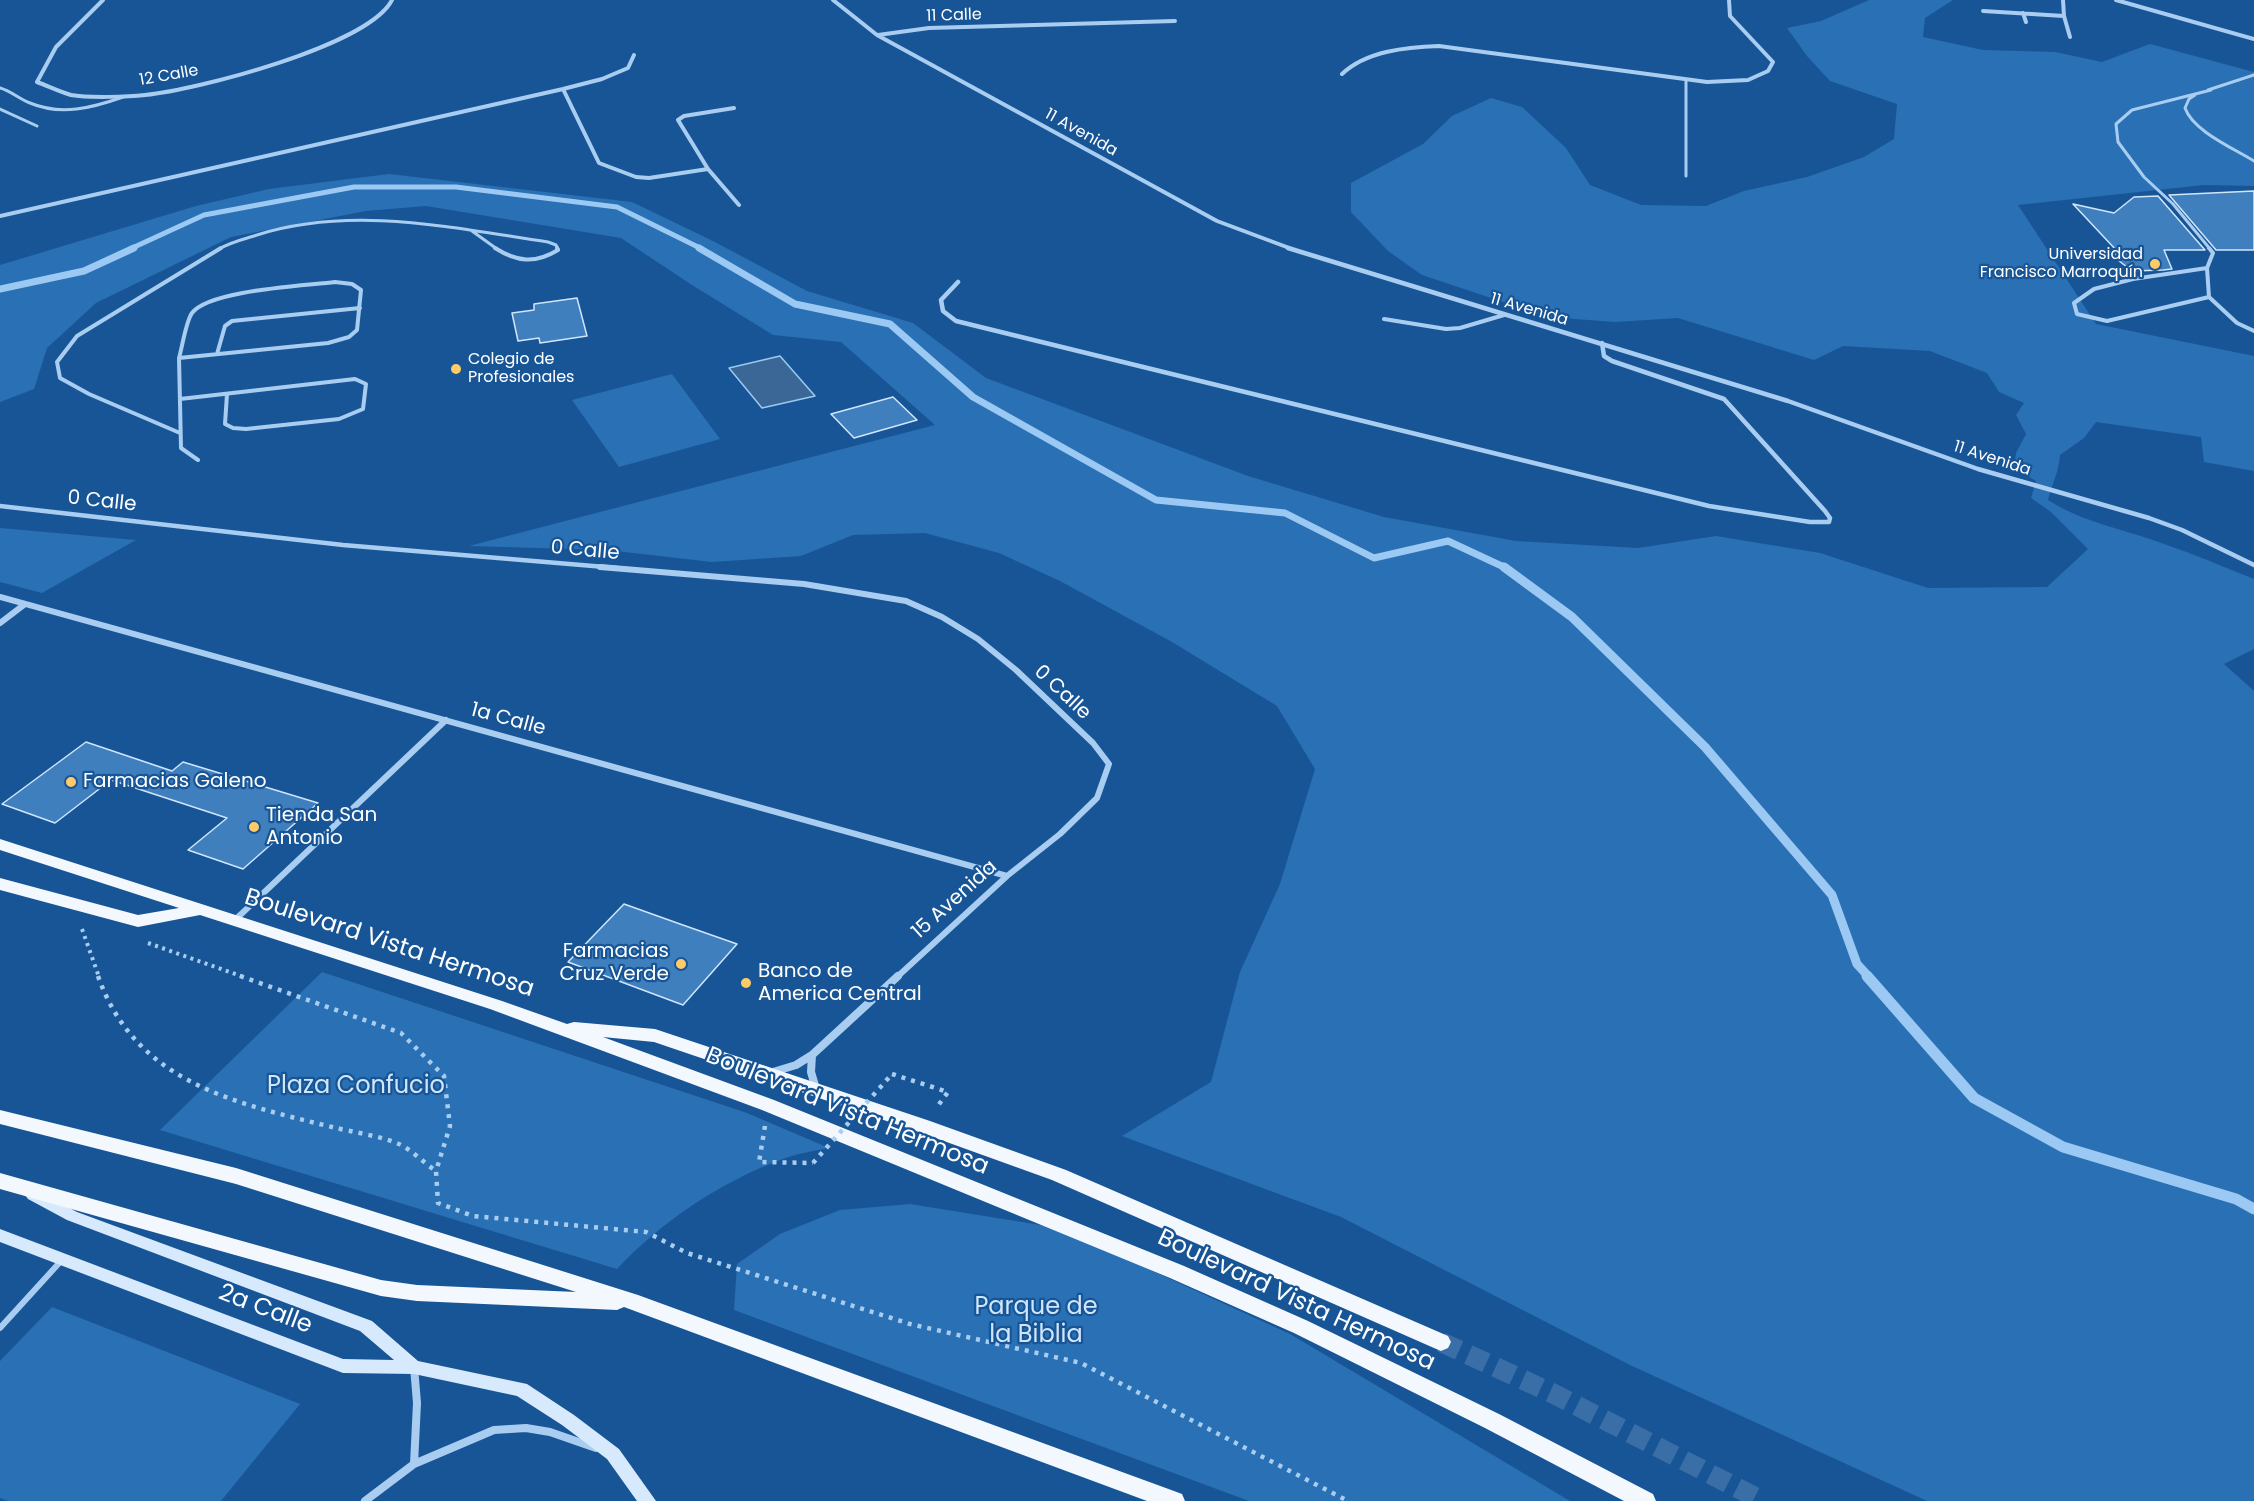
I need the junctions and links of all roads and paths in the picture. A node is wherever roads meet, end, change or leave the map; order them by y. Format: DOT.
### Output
graph roads {
  1 [pos="103,0"];
  2 [pos="392,0"];
  3 [pos="833,0"];
  4 [pos="1729,0"];
  5 [pos="2063,0"];
  6 [pos="2116,0"];
  7 [pos="1983,11"];
  8 [pos="2023,13"];
  9 [pos="2064,16"];
  10 [pos="1175,21"];
  11 [pos="2026,22"];
  12 [pos="877,35"];
  13 [pos="2070,37"];
  14 [pos="2254,39"];
  15 [pos="634,55"];
  16 [pos="1342,74"];
  17 [pos="2254,75"];
  18 [pos="1686,81"];
  19 [pos="0,88"];
  20 [pos="563,89"];
  21 [pos="2211,90"];
  22 [pos="128,95"];
  23 [pos="734,108"];
  24 [pos="0,109"];
  25 [pos="37,126"];
  26 [pos="2254,161"];
  27 [pos="708,169"];
  28 [pos="1686,177"];
  29 [pos="739,205"];
  30 [pos="0,216"];
  31 [pos="472,231"];
  32 [pos="2207,268"];
  33 [pos="958,282"];
  34 [pos="2209,297"];
  35 [pos="360,308"];
  36 [pos="1504,315"];
  37 [pos="1384,319"];
  38 [pos="2254,331"];
  39 [pos="1602,343"];
  40 [pos="217,354"];
  41 [pos="179,358"];
  42 [pos="227,394"];
  43 [pos="180,399"];
  44 [pos="180,433"];
  45 [pos="198,460"];
  46 [pos="0,506"];
  47 [pos="2254,565"];
  48 [pos="0,597"];
  49 [pos="25,604"];
  50 [pos="0,623"];
  51 [pos="446,720"];
  52 [pos="1109,764"];
  53 [pos="0,844"];
  54 [pos="1007,876"];
  55 [pos="0,884"];
  56 [pos="201,909"];
  57 [pos="236,920"];
  58 [pos="92,931"];
  59 [pos="145,942"];
  60 [pos="553,1026"];
  61 [pos="812,1055"];
  62 [pos="770,1073"];
  63 [pos="816,1089"];
  64 [pos="948,1092"];
  65 [pos="768,1105"];
  66 [pos="0,1117"];
  67 [pos="436,1171"];
  68 [pos="8,1184"];
  69 [pos="0,1235"];
  70 [pos="64,1258"];
  71 [pos="638,1303"];
  72 [pos="0,1328"];
  73 [pos="1441,1342"];
  74 [pos="414,1367"];
  75 [pos="614,1454"];
  76 [pos="414,1464"];
  77 [pos="365,1501"];
  78 [pos="646,1501"];
  79 [pos="1174,1501"];
  80 [pos="1348,1501"];
  81 [pos="1645,1501"];
  1 -- 22 [label="street, 12 Calle"];
  2 -- 22 [label="street, 12 Calle"];
  3 -- 12 [label="street, 11 Avenida"];
  4 -- 18 [label="street"];
  5 -- 9 [label="street"];
  6 -- 14 [label="street"];
  7 -- 8 [label="street"];
  8 -- 9 [label="street"];
  8 -- 11 [label="street"];
  9 -- 13 [label="street"];
  10 -- 12 [label="street, 11 Calle"];
  12 -- 36 [label="street, 11 Avenida"];
  15 -- 20 [label="street"];
  16 -- 18 [label="street"];
  17 -- 21 [label="lane"];
  18 -- 28 [label="lane"];
  19 -- 22 [label="lane"];
  20 -- 27 [label="street"];
  20 -- 30 [label="street"];
  21 -- 26 [label="lane"];
  21 -- 32 [label="lane"];
  23 -- 27 [label="street"];
  24 -- 25 [label="lane"];
  27 -- 29 [label="street"];
  31 -- 31 [label="lane"];
  31 -- 44 [label="lane"];
  32 -- 34 [label="lane"];
  32 -- 34 [label="lane"];
  33 -- 39 [label="street"];
  34 -- 38 [label="lane"];
  35 -- 40 [label="lane"];
  35 -- 40 [label="lane"];
  35 -- 41 [label="lane"];
  36 -- 37 [label="lane"];
  36 -- 39 [label="street, 11 Avenida"];
  39 -- 47 [label="street, 11 Avenida"];
  40 -- 41 [label="lane"];
  41 -- 43 [label="lane"];
  42 -- 42 [label="lane"];
  42 -- 43 [label="lane"];
  43 -- 44 [label="lane"];
  44 -- 45 [label="lane"];
  46 -- 52 [label="street, 0 Calle"];
  48 -- 49 [label="street, 1a Calle"];
  49 -- 50 [label="street"];
  49 -- 51 [label="street, 1a Calle"];
  51 -- 54 [label="street, 1a Calle"];
  51 -- 57 [label="street"];
  52 -- 54 [label="street, 15 Avenida"];
  53 -- 56 [label="main road, Boulevard Vista Hermosa"];
  54 -- 61 [label="street, 15 Avenida"];
  55 -- 56 [label="main road"];
  56 -- 57 [label="main road, Boulevard Vista Hermosa"];
  57 -- 60 [label="main road, Boulevard Vista Hermosa"];
  58 -- 67 [label="path"];
  59 -- 67 [label="path"];
  60 -- 62 [label="main road"];
  60 -- 65 [label="main road, Boulevard Vista Hermosa"];
  61 -- 62 [label="street, 15 Avenida"];
  61 -- 63 [label="street"];
  62 -- 63 [label="main road"];
  63 -- 73 [label="main road"];
  64 -- 65 [label="path, bridge"];
  65 -- 81 [label="main road, Boulevard Vista Hermosa"];
  66 -- 71 [label="main road"];
  67 -- 80 [label="path"];
  68 -- 71 [label="main road"];
  68 -- 74 [label="street"];
  69 -- 70 [label="street, 2a Calle"];
  70 -- 72 [label="lane"];
  70 -- 74 [label="street, 2a Calle"];
  71 -- 79 [label="main road"];
  74 -- 75 [label="street, 2a Calle"];
  74 -- 76 [label="street"];
  75 -- 76 [label="street"];
  75 -- 78 [label="street"];
  76 -- 77 [label="street"];
}
